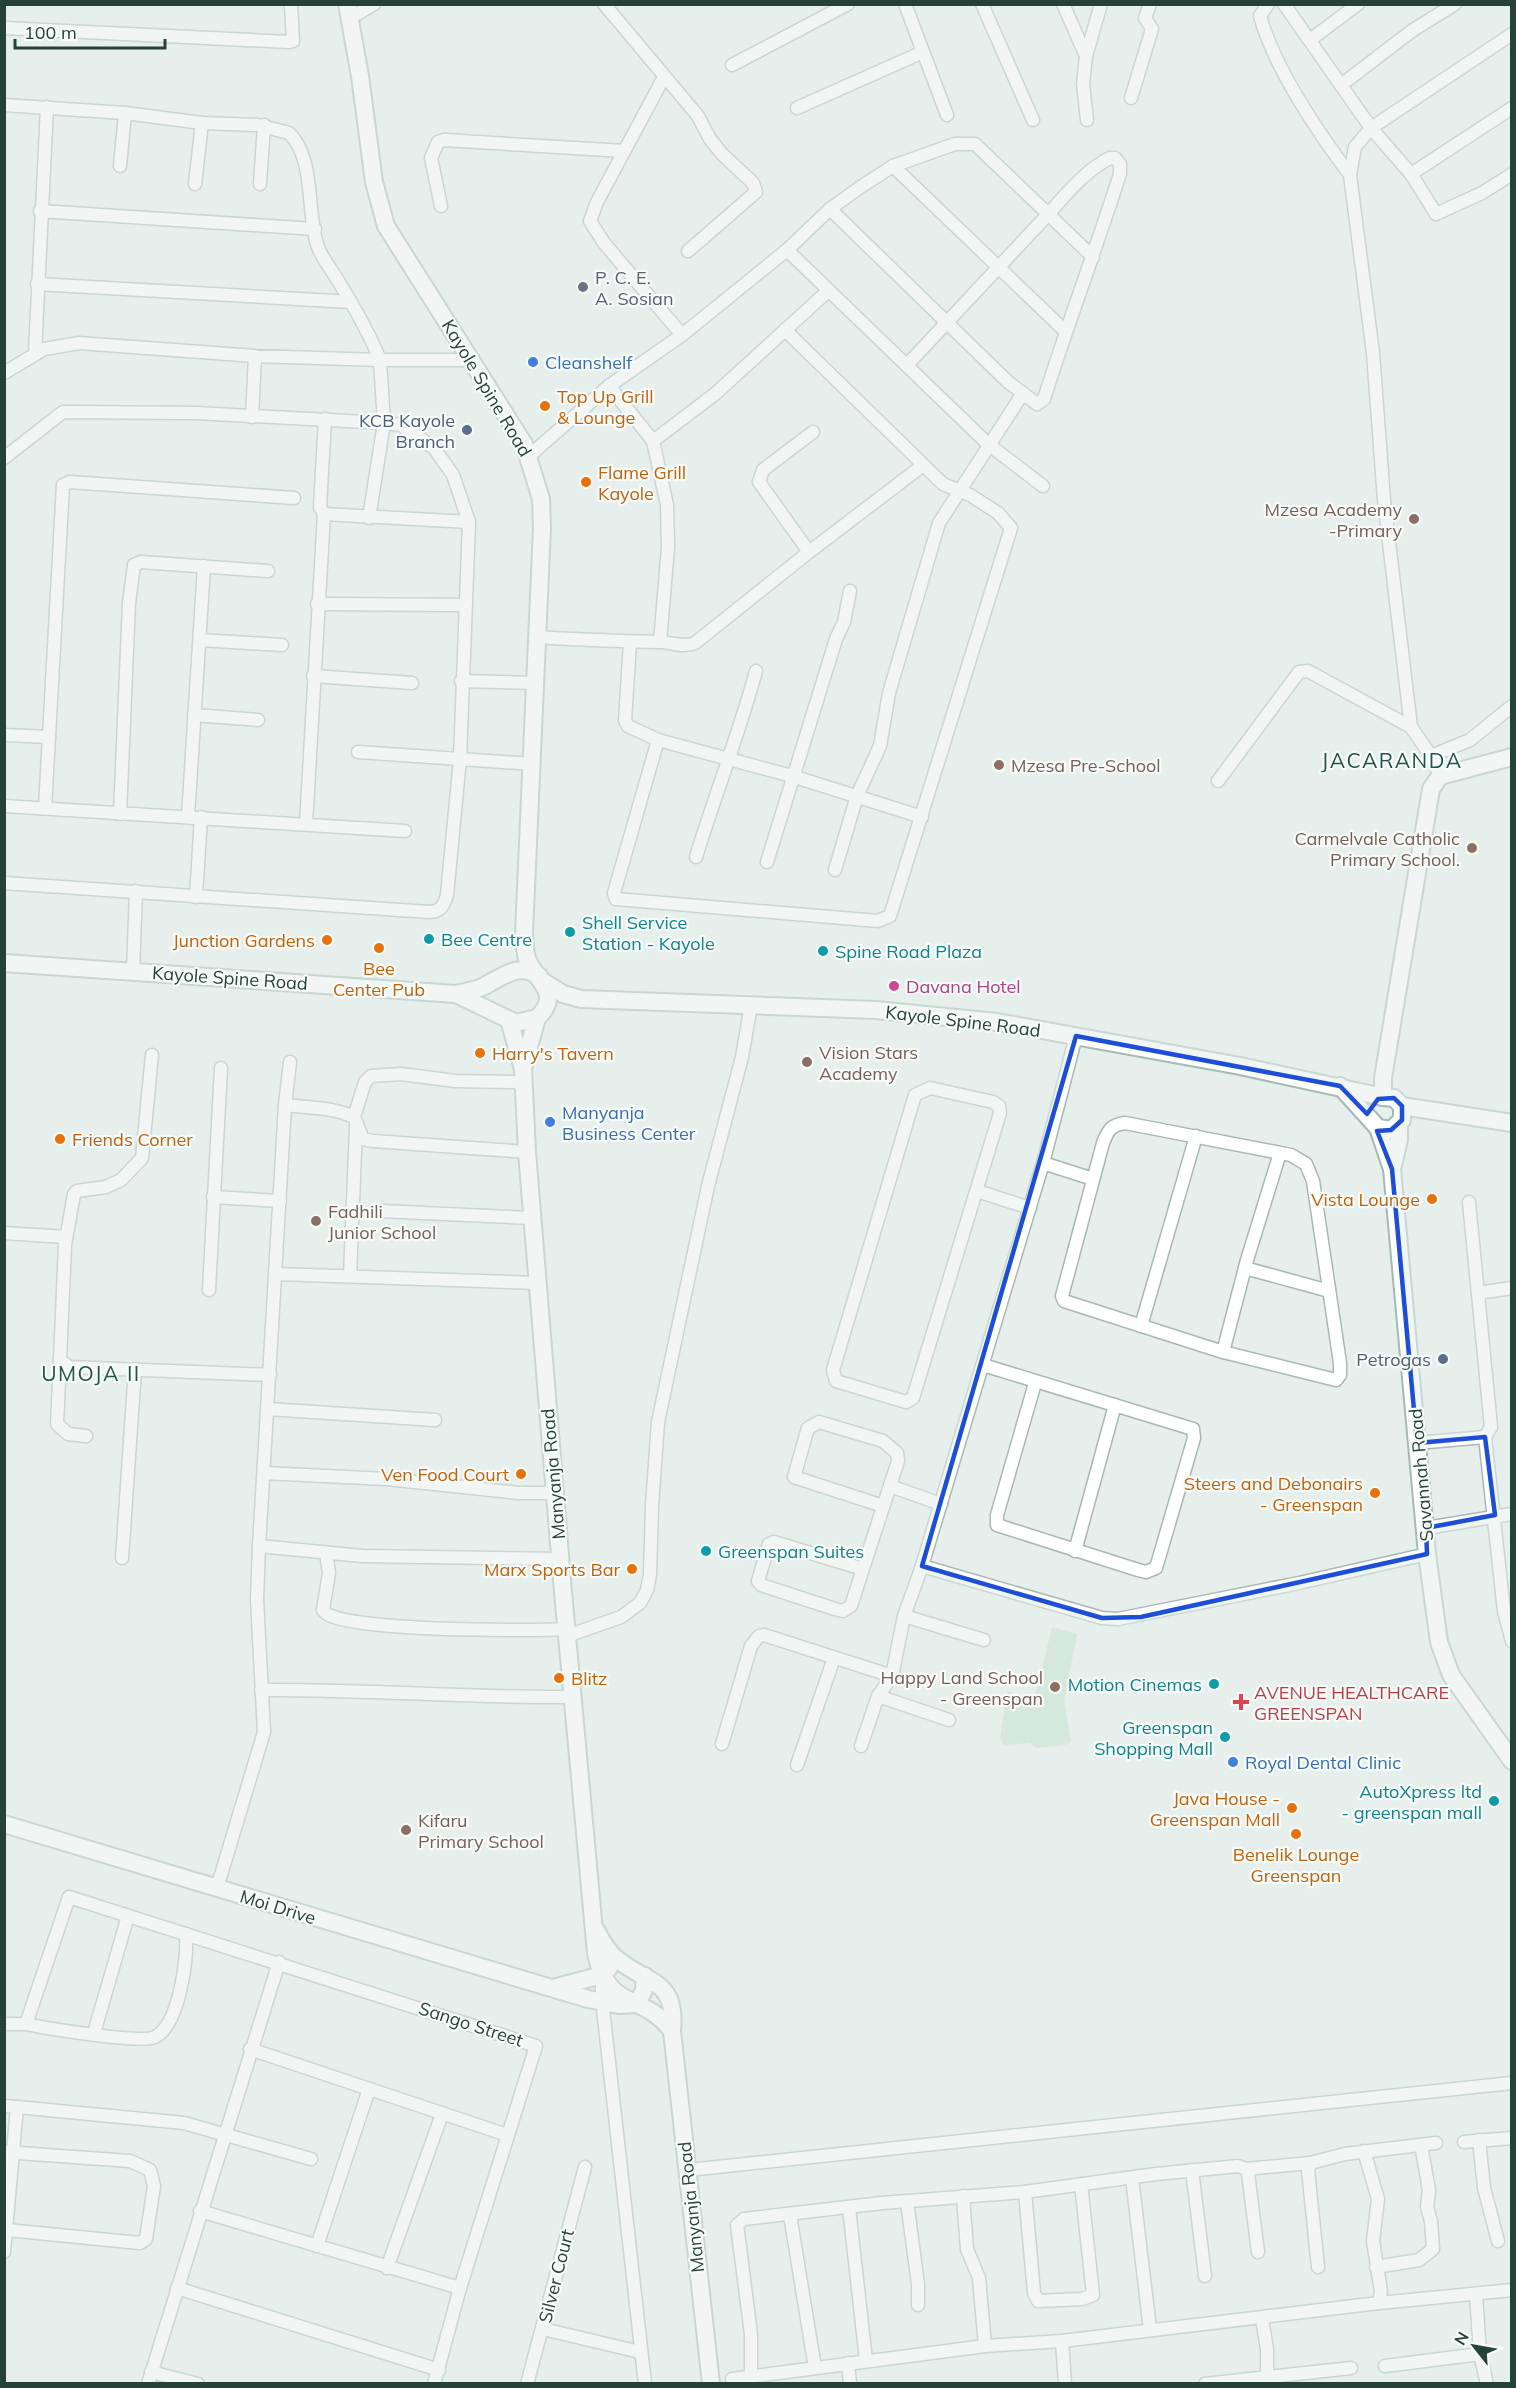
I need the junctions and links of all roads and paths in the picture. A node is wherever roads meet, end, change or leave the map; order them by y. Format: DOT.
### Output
graph roads {
  1 [pos="291,4"];
  2 [pos="374,4"];
  3 [pos="604,4"];
  4 [pos="848,4"];
  5 [pos="905,4"];
  6 [pos="982,4"];
  7 [pos="1063,4"];
  8 [pos="1101,4"];
  9 [pos="1150,4"];
  10 [pos="1268,4"];
  11 [pos="1284,4"];
  12 [pos="1358,4"];
  13 [pos="1455,4"];
  14 [pos="348,11"];
  15 [pos="4,28"];
  16 [pos="1512,34"];
  17 [pos="1310,40"];
  18 [pos="923,52"];
  19 [pos="1086,56"];
  20 [pos="732,65"];
  21 [pos="664,77"];
  22 [pos="1341,85"];
  23 [pos="1131,98"];
  24 [pos="4,105"];
  25 [pos="47,107"];
  26 [pos="797,108"];
  27 [pos="1512,108"];
  28 [pos="125,113"];
  29 [pos="947,115"];
  30 [pos="1034,120"];
  31 [pos="1087,120"];
  32 [pos="202,123"];
  33 [pos="264,125"];
  34 [pos="1371,128"];
  35 [pos="624,151"];
  36 [pos="120,166"];
  37 [pos="893,166"];
  38 [pos="1411,174"];
  39 [pos="1512,174"];
  40 [pos="1350,175"];
  41 [pos="195,184"];
  42 [pos="260,184"];
  43 [pos="441,206"];
  44 [pos="830,209"];
  45 [pos="40,211"];
  46 [pos="1049,213"];
  47 [pos="315,229"];
  48 [pos="787,250"];
  49 [pos="688,251"];
  50 [pos="1094,256"];
  51 [pos="998,268"];
  52 [pos="37,284"];
  53 [pos="828,291"];
  54 [pos="351,302"];
  55 [pos="946,323"];
  56 [pos="785,330"];
  57 [pos="1065,331"];
  58 [pos="682,335"];
  59 [pos="35,353"];
  60 [pos="255,356"];
  61 [pos="380,360"];
  62 [pos="473,360"];
  63 [pos="907,365"];
  64 [pos="4,374"];
  65 [pos="609,386"];
  66 [pos="1023,393"];
  67 [pos="252,417"];
  68 [pos="325,419"];
  69 [pos="384,423"];
  70 [pos="813,432"];
  71 [pos="653,441"];
  72 [pos="988,444"];
  73 [pos="529,456"];
  74 [pos="4,458"];
  75 [pos="922,466"];
  76 [pos="1043,486"];
  77 [pos="961,490"];
  78 [pos="294,498"];
  79 [pos="324,514"];
  80 [pos="369,518"];
  81 [pos="469,522"];
  82 [pos="809,552"];
  83 [pos="204,566"];
  84 [pos="268,571"];
  85 [pos="850,591"];
  86 [pos="317,604"];
  87 [pos="465,605"];
  88 [pos="538,638"];
  89 [pos="200,640"];
  90 [pos="660,642"];
  91 [pos="630,643"];
  92 [pos="282,645"];
  93 [pos="756,671"];
  94 [pos="313,676"];
  95 [pos="461,681"];
  96 [pos="412,683"];
  97 [pos="536,683"];
  98 [pos="1512,706"];
  99 [pos="194,715"];
  100 [pos="258,720"];
  101 [pos="1411,727"];
  102 [pos="4,735"];
  103 [pos="49,737"];
  104 [pos="658,740"];
  105 [pos="358,752"];
  106 [pos="1431,756"];
  107 [pos="1512,757"];
  108 [pos="727,758"];
  109 [pos="460,759"];
  110 [pos="532,764"];
  111 [pos="792,776"];
  112 [pos="1440,776"];
  113 [pos="1218,781"];
  114 [pos="857,796"];
  115 [pos="4,806"];
  116 [pos="45,808"];
  117 [pos="120,814"];
  118 [pos="194,817"];
  119 [pos="922,818"];
  120 [pos="306,824"];
  121 [pos="405,831"];
  122 [pos="696,857"];
  123 [pos="767,862"];
  124 [pos="835,870"];
  125 [pos="4,883"];
  126 [pos="136,891"];
  127 [pos="196,897"];
  128 [pos="524,933"];
  129 [pos="4,963"];
  130 [pos="133,971"];
  131 [pos="504,975"];
  132 [pos="541,979"];
  133 [pos="456,994"];
  134 [pos="581,999"];
  135 [pos="751,1005"];
  136 [pos="539,1015"];
  137 [pos="505,1018"];
  138 [pos="1076,1036"];
  139 [pos="152,1055"];
  140 [pos="290,1062"];
  141 [pos="221,1068"];
  142 [pos="523,1069"];
  143 [pos="1340,1086"];
  144 [pos="523,1088"];
  145 [pos="1383,1097"];
  146 [pos="285,1105"];
  147 [pos="1402,1106"];
  148 [pos="355,1122"];
  149 [pos="1374,1122"];
  150 [pos="1512,1123"];
  151 [pos="1399,1124"];
  152 [pos="1196,1136"];
  153 [pos="527,1152"];
  154 [pos="1280,1153"];
  155 [pos="1043,1163"];
  156 [pos="1392,1169"];
  157 [pos="1093,1179"];
  158 [pos="977,1191"];
  159 [pos="213,1197"];
  160 [pos="280,1201"];
  161 [pos="1468,1202"];
  162 [pos="1030,1208"];
  163 [pos="381,1211"];
  164 [pos="532,1218"];
  165 [pos="4,1233"];
  166 [pos="66,1237"];
  167 [pos="1245,1268"];
  168 [pos="276,1274"];
  169 [pos="350,1276"];
  170 [pos="538,1283"];
  171 [pos="1512,1288"];
  172 [pos="208,1290"];
  173 [pos="1329,1291"];
  174 [pos="1478,1293"];
  175 [pos="1141,1326"];
  176 [pos="1223,1352"];
  177 [pos="60,1360"];
  178 [pos="983,1365"];
  179 [pos="135,1369"];
  180 [pos="270,1374"];
  181 [pos="1035,1383"];
  182 [pos="1115,1405"];
  183 [pos="268,1409"];
  184 [pos="435,1420"];
  185 [pos="86,1436"];
  186 [pos="1485,1437"];
  187 [pos="1418,1443"];
  188 [pos="264,1473"];
  189 [pos="890,1486"];
  190 [pos="547,1493"];
  191 [pos="941,1504"];
  192 [pos="883,1506"];
  193 [pos="1512,1514"];
  194 [pos="1495,1515"];
  195 [pos="1426,1528"];
  196 [pos="259,1546"];
  197 [pos="1075,1551"];
  198 [pos="326,1553"];
  199 [pos="1427,1554"];
  200 [pos="122,1558"];
  201 [pos="561,1559"];
  202 [pos="922,1566"];
  203 [pos="863,1569"];
  204 [pos="1507,1589"];
  205 [pos="904,1616"];
  206 [pos="566,1633"];
  207 [pos="984,1640"];
  208 [pos="1512,1641"];
  209 [pos="834,1658"];
  210 [pos="891,1676"];
  211 [pos="261,1690"];
  212 [pos="878,1696"];
  213 [pos="573,1697"];
  214 [pos="949,1720"];
  215 [pos="722,1744"];
  216 [pos="861,1746"];
  217 [pos="1512,1761"];
  218 [pos="797,1765"];
  219 [pos="4,1824"];
  220 [pos="217,1888"];
  221 [pos="128,1916"];
  222 [pos="595,1930"];
  223 [pos="186,1934"];
  224 [pos="596,1953"];
  225 [pos="618,1961"];
  226 [pos="279,1962"];
  227 [pos="602,1975"];
  228 [pos="645,1976"];
  229 [pos="576,1983"];
  230 [pos="552,1989"];
  231 [pos="602,2000"];
  232 [pos="637,2004"];
  233 [pos="4,2024"];
  234 [pos="26,2024"];
  235 [pos="672,2031"];
  236 [pos="94,2033"];
  237 [pos="250,2049"];
  238 [pos="1512,2083"];
  239 [pos="369,2089"];
  240 [pos="11,2106"];
  241 [pos="442,2114"];
  242 [pos="507,2135"];
  243 [pos="224,2136"];
  244 [pos="1512,2138"];
  245 [pos="1479,2140"];
  246 [pos="1464,2142"];
  247 [pos="1436,2143"];
  248 [pos="1421,2145"];
  249 [pos="1365,2151"];
  250 [pos="9,2153"];
  251 [pos="311,2158"];
  252 [pos="1310,2163"];
  253 [pos="585,2168"];
  254 [pos="1191,2169"];
  255 [pos="1246,2169"];
  256 [pos="687,2170"];
  257 [pos="1132,2178"];
  258 [pos="1081,2184"];
  259 [pos="1025,2192"];
  260 [pos="963,2196"];
  261 [pos="907,2202"];
  262 [pos="849,2208"];
  263 [pos="200,2211"];
  264 [pos="790,2215"];
  265 [pos="7,2230"];
  266 [pos="1498,2241"];
  267 [pos="316,2246"];
  268 [pos="4,2252"];
  269 [pos="1258,2252"];
  270 [pos="1318,2267"];
  271 [pos="1376,2267"];
  272 [pos="387,2268"];
  273 [pos="1205,2276"];
  274 [pos="177,2288"];
  275 [pos="460,2288"];
  276 [pos="1512,2290"];
  277 [pos="1476,2294"];
  278 [pos="1379,2303"];
  279 [pos="918,2305"];
  280 [pos="1262,2319"];
  281 [pos="543,2329"];
  282 [pos="1150,2329"];
  283 [pos="1062,2341"];
  284 [pos="985,2346"];
  285 [pos="640,2352"];
  286 [pos="1480,2354"];
  287 [pos="866,2360"];
  288 [pos="848,2363"];
  289 [pos="1385,2366"];
  290 [pos="815,2368"];
  291 [pos="1351,2368"];
  292 [pos="439,2370"];
  293 [pos="751,2377"];
  294 [pos="1267,2377"];
  295 [pos="149,2378"];
  296 [pos="732,2379"];
  297 [pos="198,2384"];
  298 [pos="434,2384"];
  299 [pos="527,2384"];
  300 [pos="645,2384"];
  301 [pos="711,2384"];
  302 [pos="850,2384"];
  303 [pos="1065,2384"];
  304 [pos="1205,2384"];
  305 [pos="1487,2384"];
  1 -- 15 [label="street"];
  2 -- 14 [label="street"];
  3 -- 21 [label="street"];
  4 -- 20 [label="street"];
  5 -- 18 [label="street"];
  6 -- 30 [label="street"];
  7 -- 19 [label="street"];
  8 -- 19 [label="street"];
  9 -- 23 [label="street"];
  10 -- 40 [label="street"];
  11 -- 17 [label="street"];
  12 -- 17 [label="street"];
  13 -- 22 [label="street"];
  14 -- 62 [label="main road, Kayole Spine Road"];
  16 -- 34 [label="street"];
  17 -- 22 [label="street"];
  18 -- 26 [label="street"];
  18 -- 29 [label="street"];
  19 -- 31 [label="street"];
  21 -- 35 [label="street"];
  21 -- 49 [label="street"];
  22 -- 34 [label="street"];
  24 -- 25 [label="street"];
  25 -- 28 [label="street"];
  25 -- 45 [label="street"];
  27 -- 38 [label="street"];
  28 -- 32 [label="street"];
  28 -- 36 [label="street"];
  32 -- 33 [label="street"];
  32 -- 41 [label="street"];
  33 -- 42 [label="street"];
  33 -- 47 [label="street"];
  34 -- 38 [label="street"];
  34 -- 40 [label="street"];
  35 -- 43 [label="street"];
  35 -- 58 [label="street"];
  37 -- 44 [label="street"];
  37 -- 46 [label="street"];
  37 -- 51 [label="street"];
  38 -- 39 [label="street"];
  40 -- 101 [label="street"];
  44 -- 48 [label="street"];
  44 -- 55 [label="street"];
  45 -- 47 [label="street"];
  45 -- 52 [label="street"];
  46 -- 50 [label="street"];
  46 -- 50 [label="street"];
  46 -- 51 [label="street"];
  47 -- 54 [label="street"];
  48 -- 53 [label="street"];
  48 -- 58 [label="street"];
  50 -- 57 [label="street"];
  51 -- 55 [label="street"];
  51 -- 57 [label="street"];
  52 -- 54 [label="street"];
  52 -- 59 [label="street"];
  53 -- 56 [label="street"];
  53 -- 63 [label="street"];
  54 -- 61 [label="street"];
  55 -- 63 [label="street"];
  55 -- 66 [label="street"];
  56 -- 71 [label="street"];
  56 -- 75 [label="street"];
  57 -- 66 [label="street"];
  58 -- 65 [label="street"];
  59 -- 60 [label="street"];
  59 -- 64 [label="street"];
  60 -- 61 [label="street"];
  60 -- 67 [label="street"];
  61 -- 62 [label="street"];
  61 -- 69 [label="street"];
  62 -- 73 [label="main road, Kayole Spine Road"];
  63 -- 72 [label="street"];
  65 -- 71 [label="street"];
  65 -- 73 [label="street"];
  66 -- 72 [label="street"];
  67 -- 68 [label="street"];
  67 -- 74 [label="street"];
  68 -- 69 [label="street"];
  68 -- 79 [label="street"];
  69 -- 80 [label="street"];
  69 -- 81 [label="street"];
  70 -- 82 [label="street"];
  71 -- 90 [label="street"];
  72 -- 76 [label="street"];
  72 -- 77 [label="street"];
  73 -- 88 [label="main road, Kayole Spine Road"];
  75 -- 77 [label="street"];
  75 -- 82 [label="street"];
  77 -- 114 [label="street"];
  77 -- 119 [label="street"];
  78 -- 103 [label="street"];
  79 -- 80 [label="street"];
  79 -- 86 [label="street"];
  80 -- 81 [label="street"];
  81 -- 87 [label="street"];
  82 -- 90 [label="street"];
  83 -- 84 [label="street"];
  83 -- 89 [label="street"];
  83 -- 117 [label="street"];
  85 -- 111 [label="street"];
  86 -- 87 [label="street"];
  86 -- 94 [label="street"];
  87 -- 95 [label="street"];
  88 -- 91 [label="street"];
  88 -- 97 [label="main road, Kayole Spine Road"];
  89 -- 92 [label="street"];
  89 -- 99 [label="street"];
  90 -- 91 [label="street"];
  91 -- 104 [label="street"];
  93 -- 108 [label="street"];
  94 -- 96 [label="street"];
  94 -- 120 [label="street"];
  95 -- 97 [label="street"];
  95 -- 109 [label="street"];
  97 -- 110 [label="main road, Kayole Spine Road"];
  98 -- 106 [label="street"];
  99 -- 100 [label="street"];
  99 -- 118 [label="street"];
  101 -- 106 [label="street"];
  101 -- 113 [label="street"];
  102 -- 103 [label="street"];
  103 -- 116 [label="street"];
  104 -- 108 [label="street"];
  104 -- 119 [label="street"];
  105 -- 109 [label="street"];
  106 -- 112 [label="street"];
  107 -- 112 [label="main road"];
  108 -- 111 [label="street"];
  108 -- 122 [label="street"];
  109 -- 110 [label="street"];
  109 -- 127 [label="street"];
  110 -- 128 [label="main road, Kayole Spine Road"];
  111 -- 114 [label="street"];
  111 -- 123 [label="street"];
  112 -- 145 [label="main road"];
  114 -- 119 [label="street"];
  114 -- 124 [label="street"];
  115 -- 116 [label="street"];
  116 -- 117 [label="street"];
  117 -- 118 [label="street"];
  118 -- 120 [label="street"];
  118 -- 127 [label="street"];
  120 -- 121 [label="street"];
  125 -- 126 [label="street"];
  126 -- 127 [label="street"];
  126 -- 130 [label="street"];
  128 -- 131 [label="main road"];
  128 -- 132 [label="main road"];
  129 -- 130 [label="main road, Kayole Spine Road"];
  130 -- 133 [label="main road, Kayole Spine Road"];
  131 -- 132 [label="main road"];
  131 -- 133 [label="main road"];
  131 -- 137 [label="main road"];
  132 -- 134 [label="main road"];
  132 -- 136 [label="main road"];
  133 -- 137 [label="main road"];
  134 -- 135 [label="main road, Kayole Spine Road"];
  134 -- 136 [label="main road"];
  135 -- 138 [label="main road, Kayole Spine Road"];
  135 -- 206 [label="street"];
  136 -- 137 [label="main road"];
  136 -- 142 [label="main road"];
  137 -- 142 [label="main road, Manyanja Road"];
  138 -- 143 [label="main road, Kayole Spine Road"];
  138 -- 155 [label="street"];
  139 -- 166 [label="street"];
  140 -- 146 [label="street"];
  141 -- 159 [label="street"];
  142 -- 144 [label="main road, Manyanja Road"];
  143 -- 145 [label="main road, Kayole Spine Road"];
  143 -- 149 [label="main road"];
  144 -- 148 [label="street"];
  144 -- 153 [label="main road, Manyanja Road"];
  145 -- 147 [label="main road"];
  145 -- 149 [label="main road"];
  146 -- 148 [label="street"];
  146 -- 160 [label="street"];
  147 -- 150 [label="main road"];
  147 -- 151 [label="main road"];
  148 -- 153 [label="street"];
  148 -- 169 [label="street"];
  149 -- 151 [label="main road"];
  149 -- 156 [label="main road, Savannah Road"];
  151 -- 156 [label="main road, Savannah Road"];
  152 -- 154 [label="street"];
  152 -- 157 [label="street"];
  152 -- 175 [label="street"];
  153 -- 164 [label="main road, Manyanja Road"];
  154 -- 167 [label="street"];
  154 -- 173 [label="street"];
  155 -- 157 [label="street"];
  155 -- 162 [label="street"];
  156 -- 187 [label="main road, Savannah Road"];
  157 -- 175 [label="street"];
  158 -- 158 [label="street"];
  158 -- 162 [label="street"];
  159 -- 160 [label="street"];
  159 -- 172 [label="street"];
  160 -- 168 [label="street"];
  161 -- 174 [label="street"];
  162 -- 178 [label="street"];
  163 -- 164 [label="street"];
  164 -- 170 [label="main road, Manyanja Road"];
  165 -- 166 [label="street"];
  166 -- 177 [label="street"];
  167 -- 173 [label="street"];
  167 -- 176 [label="street"];
  168 -- 169 [label="street"];
  168 -- 180 [label="street"];
  169 -- 170 [label="street"];
  170 -- 201 [label="main road, Manyanja Road"];
  171 -- 174 [label="street"];
  173 -- 176 [label="street"];
  174 -- 186 [label="street"];
  175 -- 176 [label="street"];
  177 -- 179 [label="street"];
  177 -- 185 [label="street"];
  178 -- 181 [label="street"];
  178 -- 191 [label="street"];
  179 -- 180 [label="street"];
  179 -- 200 [label="street"];
  180 -- 183 [label="street"];
  181 -- 182 [label="street"];
  181 -- 197 [label="street"];
  182 -- 197 [label="street"];
  182 -- 197 [label="street"];
  183 -- 184 [label="street"];
  183 -- 188 [label="street"];
  186 -- 187 [label="street"];
  186 -- 194 [label="street"];
  187 -- 195 [label="main road, Savannah Road"];
  188 -- 190 [label="street"];
  188 -- 196 [label="street"];
  189 -- 191 [label="street"];
  189 -- 192 [label="street"];
  189 -- 192 [label="street"];
  191 -- 202 [label="street"];
  192 -- 203 [label="street"];
  193 -- 194 [label="street"];
  194 -- 195 [label="street"];
  194 -- 204 [label="street"];
  195 -- 199 [label="main road, Savannah Road"];
  196 -- 198 [label="street"];
  196 -- 211 [label="street"];
  198 -- 201 [label="street"];
  198 -- 206 [label="street"];
  199 -- 202 [label="street"];
  199 -- 217 [label="main road, Savannah Road"];
  201 -- 206 [label="main road, Manyanja Road"];
  202 -- 205 [label="street"];
  203 -- 203 [label="street"];
  204 -- 208 [label="street"];
  205 -- 207 [label="street"];
  205 -- 210 [label="street"];
  206 -- 213 [label="main road, Manyanja Road"];
  209 -- 210 [label="street"];
  209 -- 215 [label="street"];
  209 -- 218 [label="street"];
  210 -- 212 [label="street"];
  211 -- 213 [label="street"];
  211 -- 220 [label="street"];
  212 -- 214 [label="street"];
  212 -- 216 [label="street"];
  213 -- 222 [label="main road, Manyanja Road"];
  219 -- 220 [label="main road, Moi Drive"];
  220 -- 230 [label="main road, Moi Drive"];
  221 -- 223 [label="street, Sango Street"];
  221 -- 234 [label="street, Sango Street"];
  221 -- 236 [label="street"];
  222 -- 224 [label="main road, Manyanja Road"];
  222 -- 225 [label="main road, Manyanja Road"];
  223 -- 226 [label="street, Sango Street"];
  223 -- 236 [label="street"];
  224 -- 227 [label="main road, Manyanja Road"];
  224 -- 229 [label="main road"];
  225 -- 227 [label="main road"];
  225 -- 228 [label="main road, Manyanja Road"];
  226 -- 237 [label="street"];
  226 -- 242 [label="street, Sango Street"];
  227 -- 229 [label="main road"];
  227 -- 231 [label="street"];
  227 -- 232 [label="main road, Manyanja Road"];
  228 -- 232 [label="main road"];
  228 -- 235 [label="main road, Manyanja Road"];
  229 -- 230 [label="main road"];
  230 -- 231 [label="main road, Moi Drive"];
  231 -- 232 [label="main road, Moi Drive"];
  231 -- 285 [label="street"];
  232 -- 235 [label="main road, Manyanja Road"];
  233 -- 234 [label="street"];
  234 -- 236 [label="street"];
  235 -- 256 [label="main road, Manyanja Road"];
  237 -- 239 [label="street"];
  237 -- 243 [label="street"];
  238 -- 256 [label="street"];
  239 -- 241 [label="street"];
  239 -- 267 [label="street"];
  240 -- 243 [label="street"];
  240 -- 250 [label="street"];
  241 -- 242 [label="street"];
  241 -- 272 [label="street"];
  242 -- 275 [label="street, Sango Street"];
  243 -- 251 [label="street"];
  243 -- 263 [label="street"];
  244 -- 245 [label="street"];
  245 -- 246 [label="street"];
  245 -- 266 [label="street"];
  247 -- 248 [label="street"];
  248 -- 249 [label="street"];
  248 -- 271 [label="street"];
  249 -- 252 [label="street"];
  249 -- 271 [label="street"];
  250 -- 265 [label="street"];
  250 -- 265 [label="street"];
  252 -- 255 [label="street"];
  252 -- 270 [label="street"];
  253 -- 281 [label="street, Silver Court"];
  254 -- 255 [label="street"];
  254 -- 257 [label="street"];
  254 -- 273 [label="street"];
  255 -- 269 [label="street"];
  256 -- 301 [label="main road, Manyanja Road"];
  257 -- 258 [label="street"];
  257 -- 282 [label="street"];
  258 -- 259 [label="street"];
  258 -- 259 [label="street"];
  259 -- 260 [label="street"];
  260 -- 261 [label="street"];
  260 -- 284 [label="street"];
  261 -- 262 [label="street"];
  261 -- 279 [label="street"];
  262 -- 264 [label="street"];
  262 -- 287 [label="street"];
  263 -- 267 [label="street"];
  263 -- 274 [label="street"];
  264 -- 290 [label="street"];
  264 -- 293 [label="street"];
  265 -- 268 [label="street"];
  267 -- 272 [label="street"];
  271 -- 278 [label="street"];
  272 -- 275 [label="street"];
  274 -- 292 [label="street"];
  274 -- 295 [label="street"];
  275 -- 292 [label="street, Sango Street"];
  276 -- 277 [label="street"];
  277 -- 278 [label="street"];
  277 -- 286 [label="street"];
  278 -- 280 [label="street"];
  280 -- 282 [label="street"];
  280 -- 294 [label="street"];
  281 -- 285 [label="street"];
  281 -- 299 [label="street, Silver Court"];
  282 -- 283 [label="street"];
  283 -- 284 [label="street"];
  283 -- 303 [label="street"];
  284 -- 287 [label="street"];
  285 -- 300 [label="street"];
  286 -- 289 [label="street"];
  286 -- 305 [label="street"];
  287 -- 288 [label="street"];
  288 -- 290 [label="street"];
  288 -- 302 [label="street"];
  290 -- 293 [label="street"];
  291 -- 294 [label="street"];
  292 -- 298 [label="street, Sango Street"];
  293 -- 296 [label="street"];
  294 -- 304 [label="street"];
  295 -- 297 [label="street"];
}
